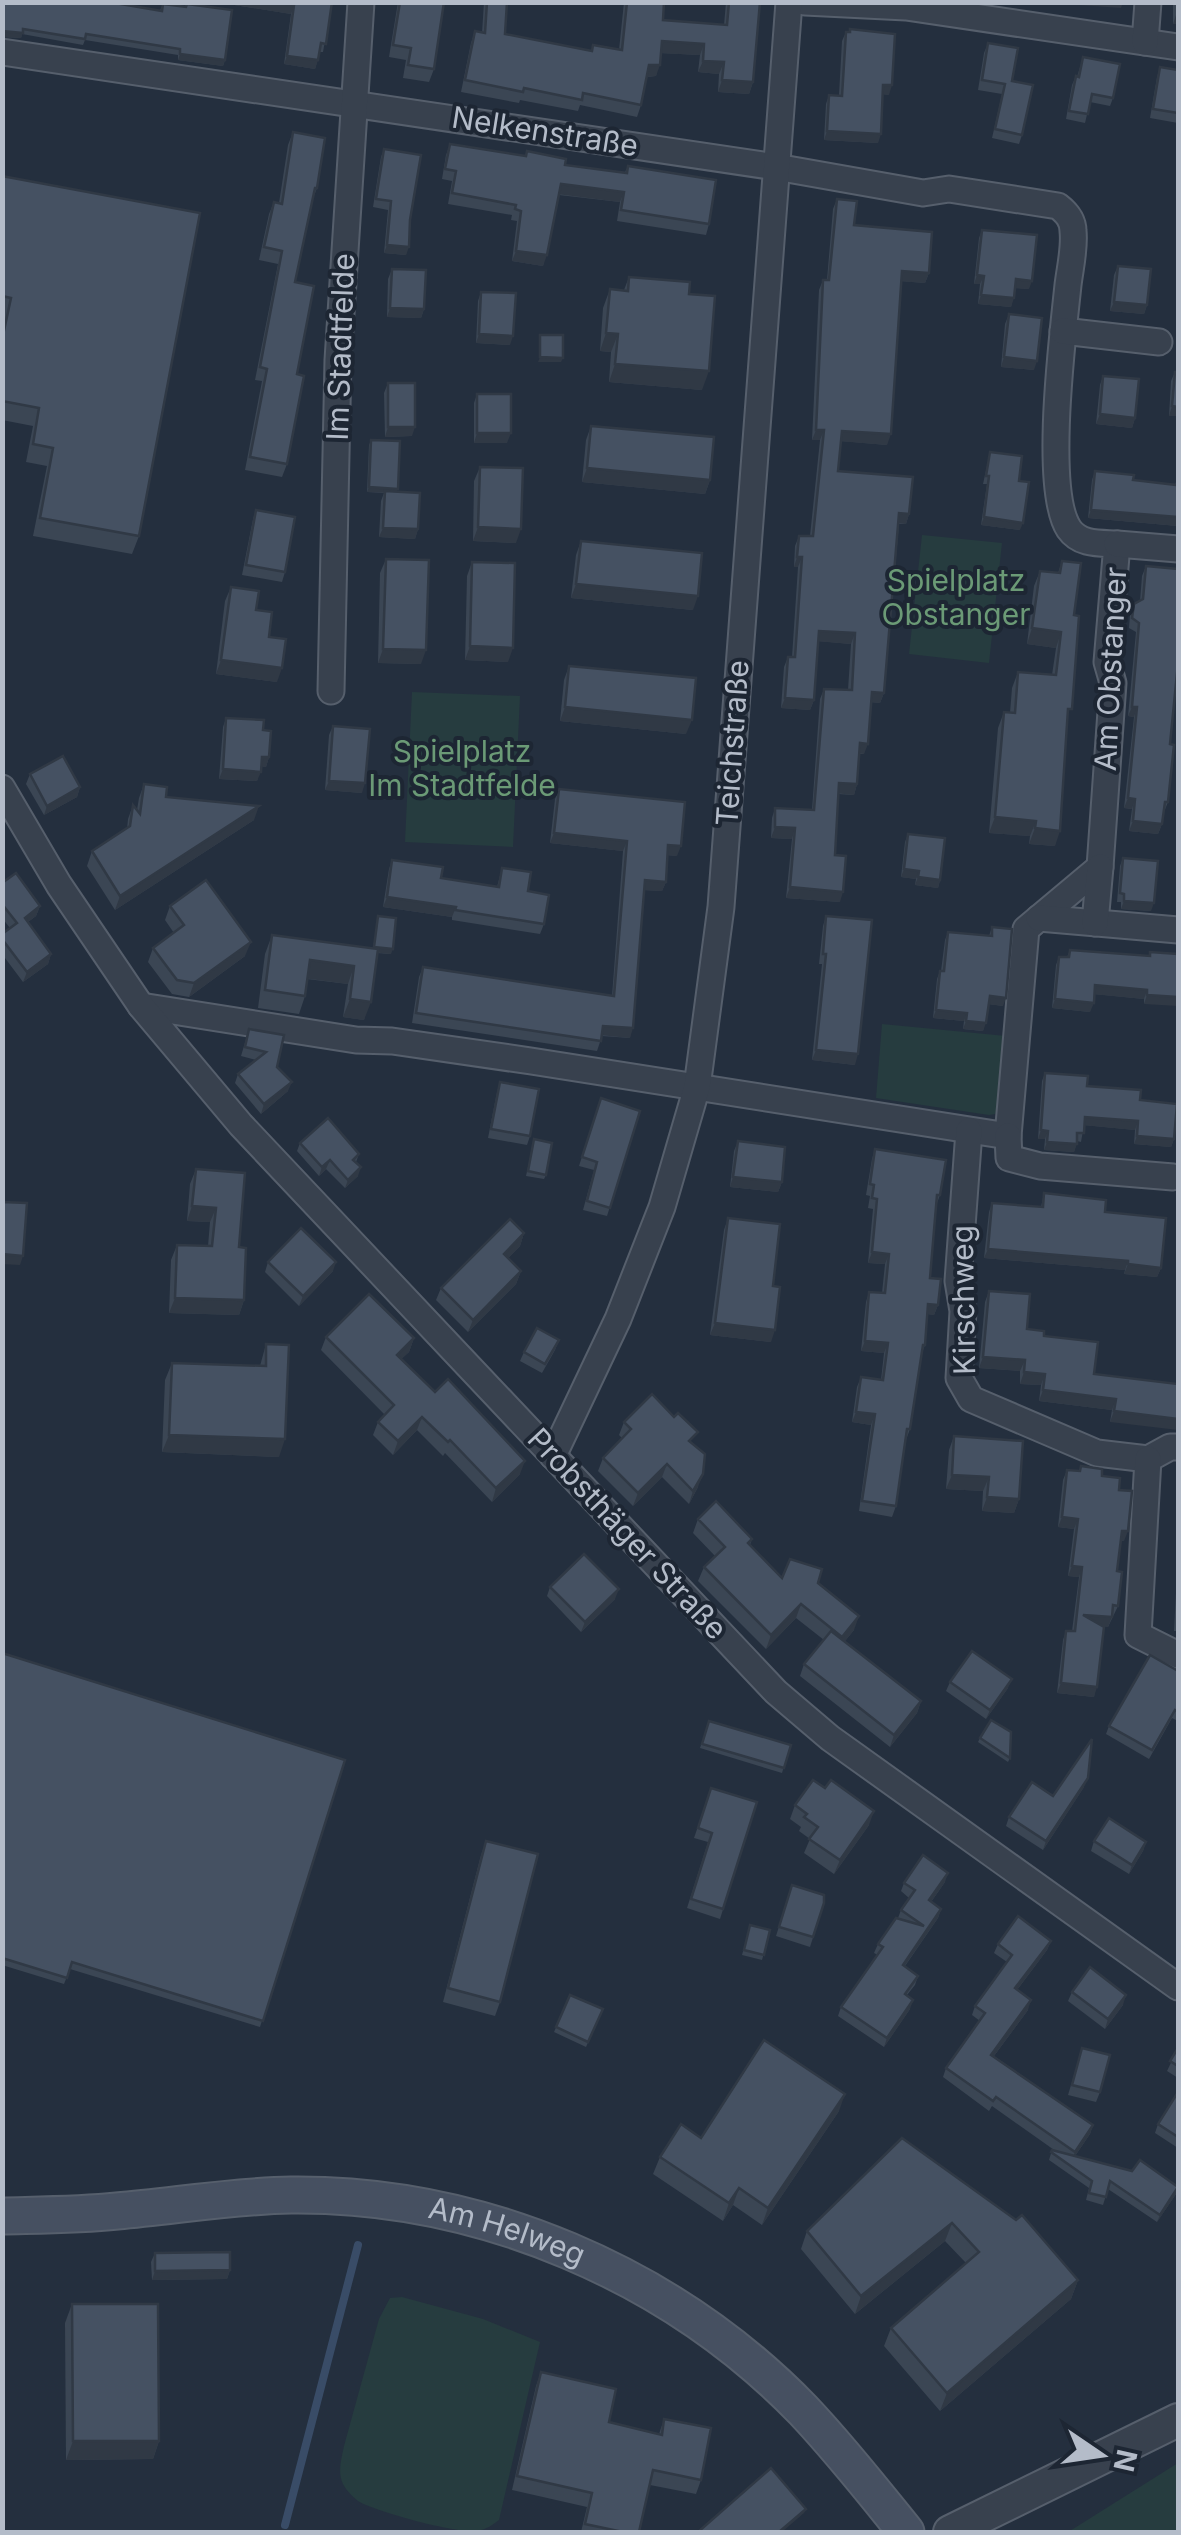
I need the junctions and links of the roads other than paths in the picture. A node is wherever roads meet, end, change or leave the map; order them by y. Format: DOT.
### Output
graph roads {
  1 [pos="361,2"];
  2 [pos="789,2"];
  3 [pos="804,2"];
  4 [pos="1148,2"];
  5 [pos="1144,42"];
  6 [pos="1178,48"];
  7 [pos="2,52"];
  8 [pos="354,103"];
  9 [pos="776,167"];
  10 [pos="1074,230"];
  11 [pos="1063,331"];
  12 [pos="1159,342"];
  13 [pos="1118,544"];
  14 [pos="1178,548"];
  15 [pos="331,692"];
  16 [pos="2,788"];
  17 [pos="1100,867"];
  18 [pos="1038,918"];
  19 [pos="1095,923"];
  20 [pos="1178,930"];
  21 [pos="141,1006"];
  22 [pos="697,1087"];
  23 [pos="969,1131"];
  24 [pos="1008,1136"];
  25 [pos="1172,1177"];
  26 [pos="1178,1447"];
  27 [pos="553,1456"];
  28 [pos="1148,1459"];
  29 [pos="1178,1655"];
  30 [pos="1178,1987"];
  31 [pos="2,2216"];
  32 [pos="1178,2420"];
  33 [pos="906,2532"];
  34 [pos="950,2532"];
  1 -- 8 [label="street, Im Stadtfelde"];
  2 -- 9 [label="street, Teichstraße"];
  3 -- 5 [label="street"];
  4 -- 5 [label="street"];
  5 -- 6 [label="street"];
  7 -- 8 [label="street, Nelkenstraße"];
  8 -- 9 [label="street, Nelkenstraße"];
  8 -- 15 [label="street, Im Stadtfelde"];
  9 -- 10 [label="street, Nelkenstraße"];
  9 -- 22 [label="street, Teichstraße"];
  10 -- 11 [label="street, Am Obstanger"];
  11 -- 12 [label="street"];
  11 -- 13 [label="street, Am Obstanger"];
  13 -- 14 [label="street"];
  13 -- 17 [label="street, Am Obstanger"];
  16 -- 21 [label="street, Probsthäger Straße"];
  17 -- 18 [label="street"];
  17 -- 19 [label="street, Am Obstanger"];
  18 -- 19 [label="street"];
  18 -- 24 [label="street"];
  19 -- 20 [label="street"];
  21 -- 22 [label="street"];
  21 -- 27 [label="street, Probsthäger Straße"];
  22 -- 23 [label="street"];
  22 -- 27 [label="street, Teichstraße"];
  23 -- 24 [label="street"];
  23 -- 28 [label="street, Kirschweg"];
  24 -- 25 [label="street"];
  26 -- 28 [label="street, Kirschweg"];
  27 -- 30 [label="street, Probsthäger Straße"];
  28 -- 29 [label="street"];
  31 -- 33 [label="main road, Am Helweg"];
  32 -- 34 [label="street"];
}
